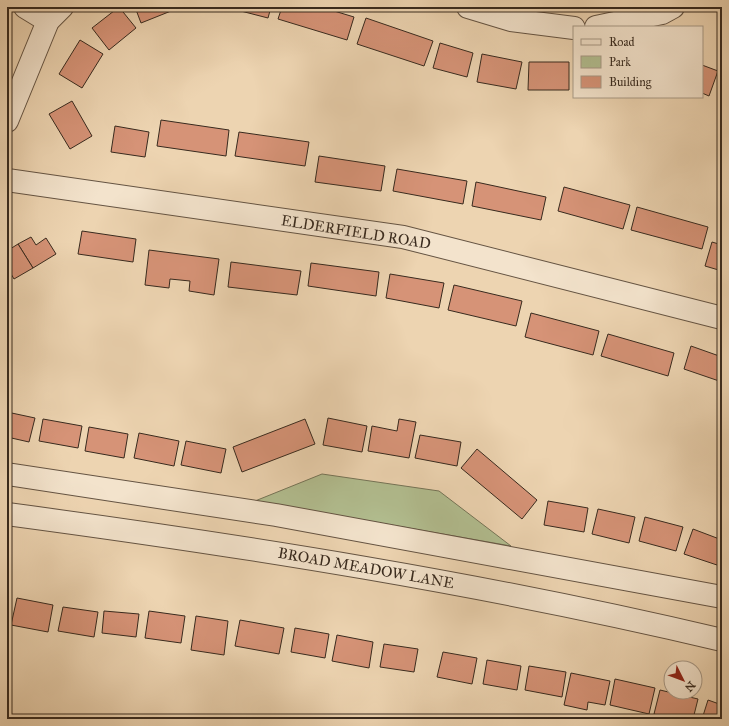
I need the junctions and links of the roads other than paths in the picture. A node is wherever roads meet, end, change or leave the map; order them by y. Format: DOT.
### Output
graph roads {
  1 [pos="25,7"];
  2 [pos="468,7"];
  3 [pos="673,7"];
  4 [pos="55,14"];
  5 [pos="601,26"];
  6 [pos="573,28"];
  7 [pos="7,121"];
  8 [pos="7,180"];
  9 [pos="722,318"];
  10 [pos="7,474"];
  11 [pos="7,514"];
  12 [pos="722,597"];
  13 [pos="722,640"];
  1 -- 4 [label="street"];
  2 -- 6 [label="street"];
  3 -- 5 [label="street"];
  4 -- 7 [label="street"];
  8 -- 9 [label="street, ELDERFIELD ROAD"];
  10 -- 12 [label="street"];
  11 -- 13 [label="street, BROAD MEADOW LANE"];
}
